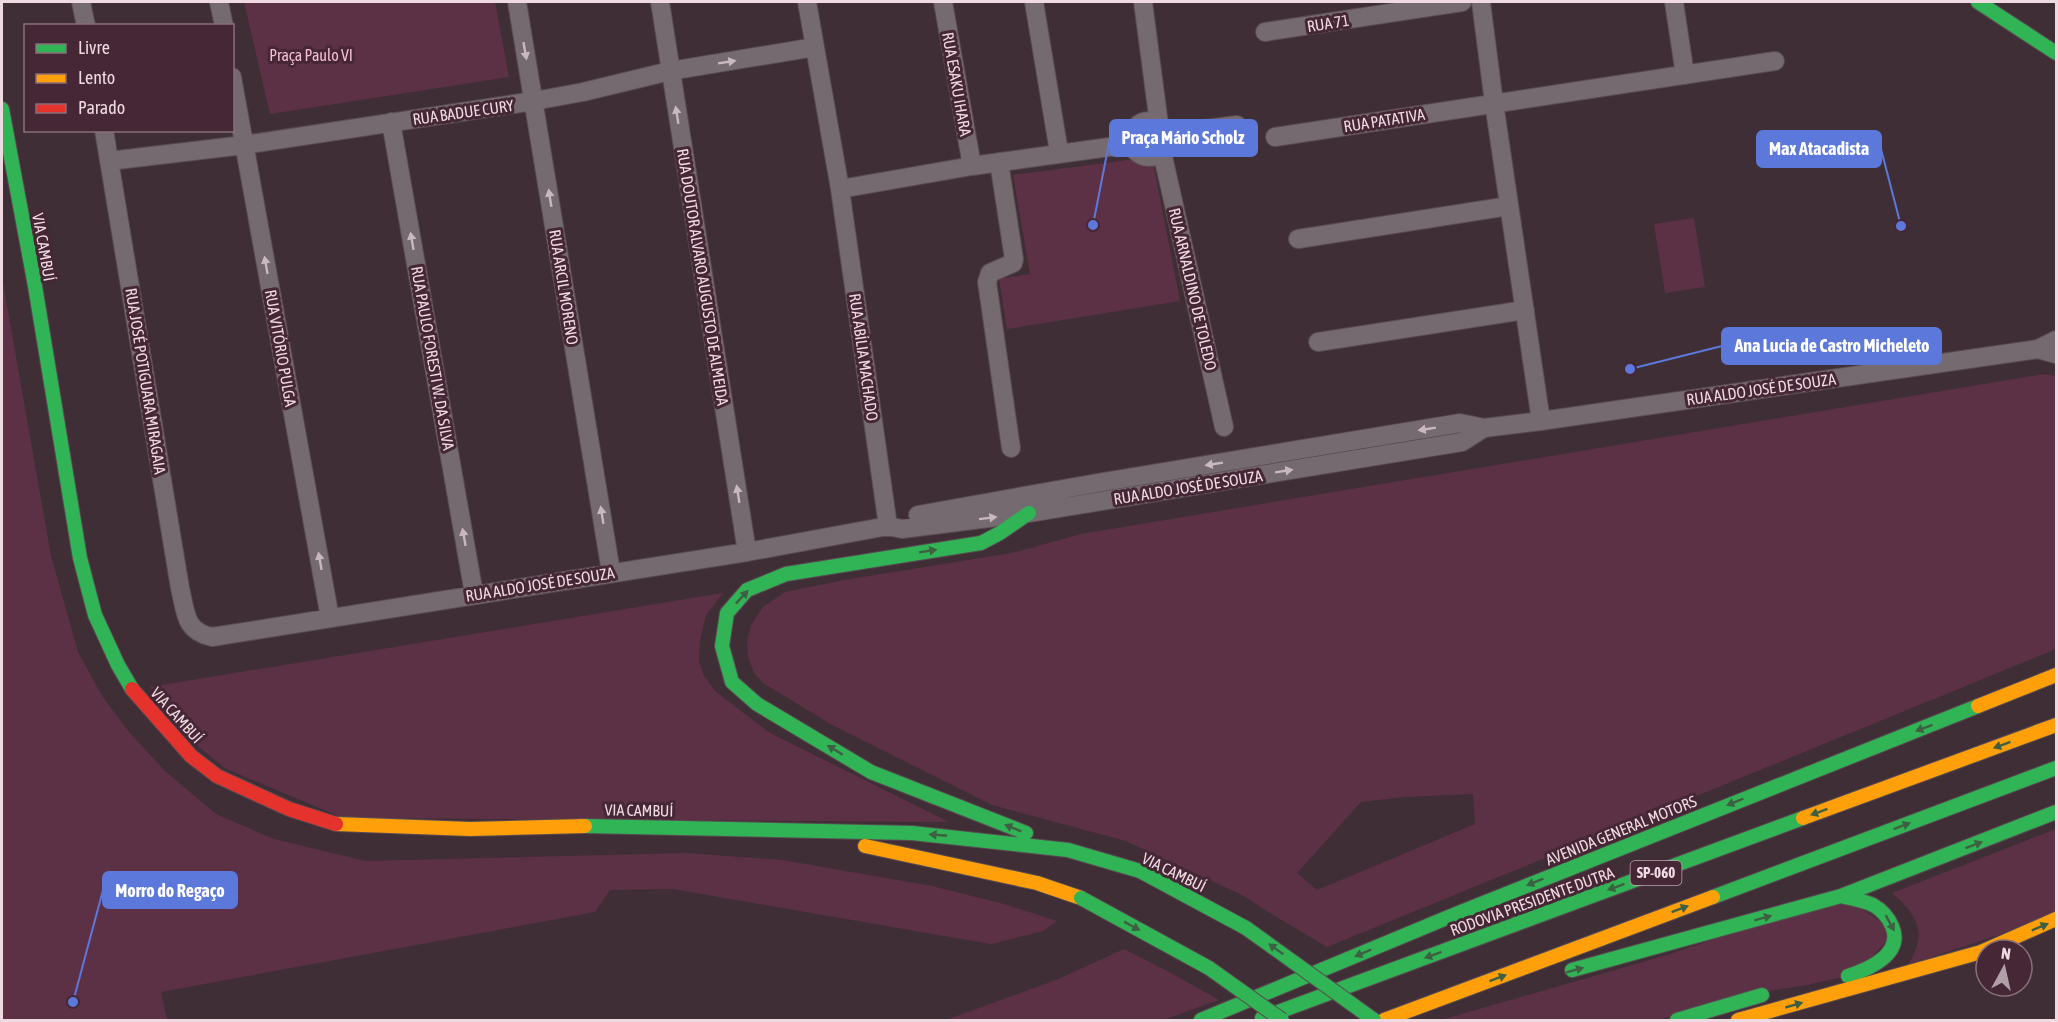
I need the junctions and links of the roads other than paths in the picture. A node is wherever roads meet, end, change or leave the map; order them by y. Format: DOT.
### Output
graph roads {
  1 [pos="81,2"];
  2 [pos="219,2"];
  3 [pos="517,2"];
  4 [pos="660,2"];
  5 [pos="807,2"];
  6 [pos="943,2"];
  7 [pos="1034,2"];
  8 [pos="1143,2"];
  9 [pos="1462,2"];
  10 [pos="1481,2"];
  11 [pos="1674,2"];
  12 [pos="1978,2"];
  13 [pos="86,24"];
  14 [pos="224,24"];
  15 [pos="1265,32"];
  16 [pos="815,47"];
  17 [pos="2056,53"];
  18 [pos="1775,61"];
  19 [pos="670,71"];
  20 [pos="1685,75"];
  21 [pos="234,88"];
  22 [pos="534,101"];
  23 [pos="1494,104"];
  24 [pos="2,109"];
  25 [pos="391,122"];
  26 [pos="1237,124"];
  27 [pos="104,132"];
  28 [pos="1162,137"];
  29 [pos="1275,137"];
  30 [pos="1131,144"];
  31 [pos="244,145"];
  32 [pos="1059,152"];
  33 [pos="109,161"];
  34 [pos="999,162"];
  35 [pos="972,166"];
  36 [pos="840,189"];
  37 [pos="1509,206"];
  38 [pos="1298,239"];
  39 [pos="1525,310"];
  40 [pos="2056,340"];
  41 [pos="1318,342"];
  42 [pos="2038,349"];
  43 [pos="2056,354"];
  44 [pos="1542,421"];
  45 [pos="1224,427"];
  46 [pos="1484,428"];
  47 [pos="1011,448"];
  48 [pos="1029,513"];
  49 [pos="888,526"];
  50 [pos="747,552"];
  51 [pos="611,572"];
  52 [pos="474,594"];
  53 [pos="330,618"];
  54 [pos="194,630"];
  55 [pos="2056,675"];
  56 [pos="2056,725"];
  57 [pos="2056,768"];
  58 [pos="2056,812"];
  59 [pos="783,830"];
  60 [pos="1068,850"];
  61 [pos="1841,896"];
  62 [pos="2056,919"];
  63 [pos="1555,975"];
  64 [pos="1827,981"];
  65 [pos="1510,987"];
  66 [pos="1775,992"];
  67 [pos="1201,1020"];
  68 [pos="1255,1020"];
  69 [pos="1282,1020"];
  70 [pos="1374,1020"];
  71 [pos="1384,1020"];
  72 [pos="1400,1020"];
  73 [pos="1677,1020"];
  74 [pos="1738,1020"];
  1 -- 13 [label="street"];
  2 -- 14 [label="street"];
  3 -- 22 [label="street, RUA ARCIL MORENO, one-way"];
  4 -- 19 [label="street, RUA DOUTOR ALVARO AUGUSTO DE ALMEIDA"];
  5 -- 16 [label="street, RUA ABÍLIA MACHADO"];
  6 -- 35 [label="street, RUA ESAKU IHARA"];
  7 -- 32 [label="street"];
  8 -- 28 [label="street, RUA ARNALDINO DE TOLEDO"];
  9 -- 15 [label="street, RUA 71"];
  10 -- 23 [label="street"];
  11 -- 20 [label="street"];
  12 -- 17 [label="main road"];
  19 -- 16 [label="street, RUA BADUE CURY, one-way"];
  16 -- 36 [label="street, RUA ABÍLIA MACHADO"];
  18 -- 20 [label="street, RUA PATATIVA"];
  19 -- 22 [label="street, RUA BADUE CURY"];
  50 -- 19 [label="street, RUA DOUTOR ALVARO AUGUSTO DE ALMEIDA, one-way"];
  20 -- 23 [label="street, RUA PATATIVA"];
  21 -- 31 [label="street, RUA VITÓRIO PULGA"];
  22 -- 25 [label="street, RUA BADUE CURY"];
  51 -- 22 [label="street, RUA ARCIL MORENO, one-way"];
  23 -- 29 [label="street, RUA PATATIVA"];
  23 -- 37 [label="street"];
  24 -- 59 [label="main road, VIA CAMBUÍ"];
  25 -- 31 [label="street, RUA BADUE CURY"];
  52 -- 25 [label="street, RUA PAULO FORESTI W. DA SILVA, one-way"];
  26 -- 28 [label="street"];
  27 -- 33 [label="street, RUA JOSÉ POTIGUARA MIRAGAIA"];
  28 -- 30 [label="street"];
  28 -- 30 [label="street"];
  28 -- 45 [label="street, RUA ARNALDINO DE TOLEDO"];
  30 -- 32 [label="street"];
  31 -- 33 [label="street, RUA BADUE CURY"];
  53 -- 31 [label="street, RUA VITÓRIO PULGA, one-way"];
  32 -- 34 [label="street"];
  33 -- 54 [label="street, RUA JOSÉ POTIGUARA MIRAGAIA"];
  34 -- 35 [label="street"];
  34 -- 47 [label="street"];
  35 -- 36 [label="street"];
  36 -- 49 [label="street, RUA ABÍLIA MACHADO"];
  37 -- 38 [label="street"];
  37 -- 39 [label="street"];
  39 -- 41 [label="street"];
  39 -- 44 [label="street"];
  40 -- 42 [label="street, RUA ALDO JOSÉ DE SOUZA"];
  42 -- 43 [label="street, RUA ALDO JOSÉ DE SOUZA"];
  42 -- 44 [label="street, RUA ALDO JOSÉ DE SOUZA"];
  44 -- 46 [label="street, RUA ALDO JOSÉ DE SOUZA"];
  48 -- 46 [label="street, RUA ALDO JOSÉ DE SOUZA, one-way"];
  46 -- 49 [label="street, RUA ALDO JOSÉ DE SOUZA, one-way"];
  49 -- 48 [label="street, RUA ALDO JOSÉ DE SOUZA, one-way"];
  60 -- 48 [label="main road, one-way"];
  49 -- 50 [label="street, RUA ALDO JOSÉ DE SOUZA"];
  50 -- 51 [label="street, RUA ALDO JOSÉ DE SOUZA"];
  51 -- 52 [label="street, RUA ALDO JOSÉ DE SOUZA"];
  52 -- 53 [label="street, RUA ALDO JOSÉ DE SOUZA"];
  53 -- 54 [label="street, RUA ALDO JOSÉ DE SOUZA"];
  55 -- 67 [label="main road, AVENIDA GENERAL MOTORS, one-way"];
  56 -- 68 [label="main road, RODOVIA PRESIDENTE DUTRA / SP-060, one-way"];
  71 -- 57 [label="main road, SP-060, one-way"];
  61 -- 58 [label="main road, one-way"];
  60 -- 59 [label="main road, VIA CAMBUÍ, one-way"];
  59 -- 69 [label="main road, VIA CAMBUÍ, one-way, bridge"];
  70 -- 60 [label="main road, VIA CAMBUÍ, one-way, bridge"];
  63 -- 61 [label="main road, one-way"];
  61 -- 64 [label="main road, one-way"];
  74 -- 62 [label="main road, one-way"];
  65 -- 72 [label="main road"];
  66 -- 73 [label="main road"];
}
